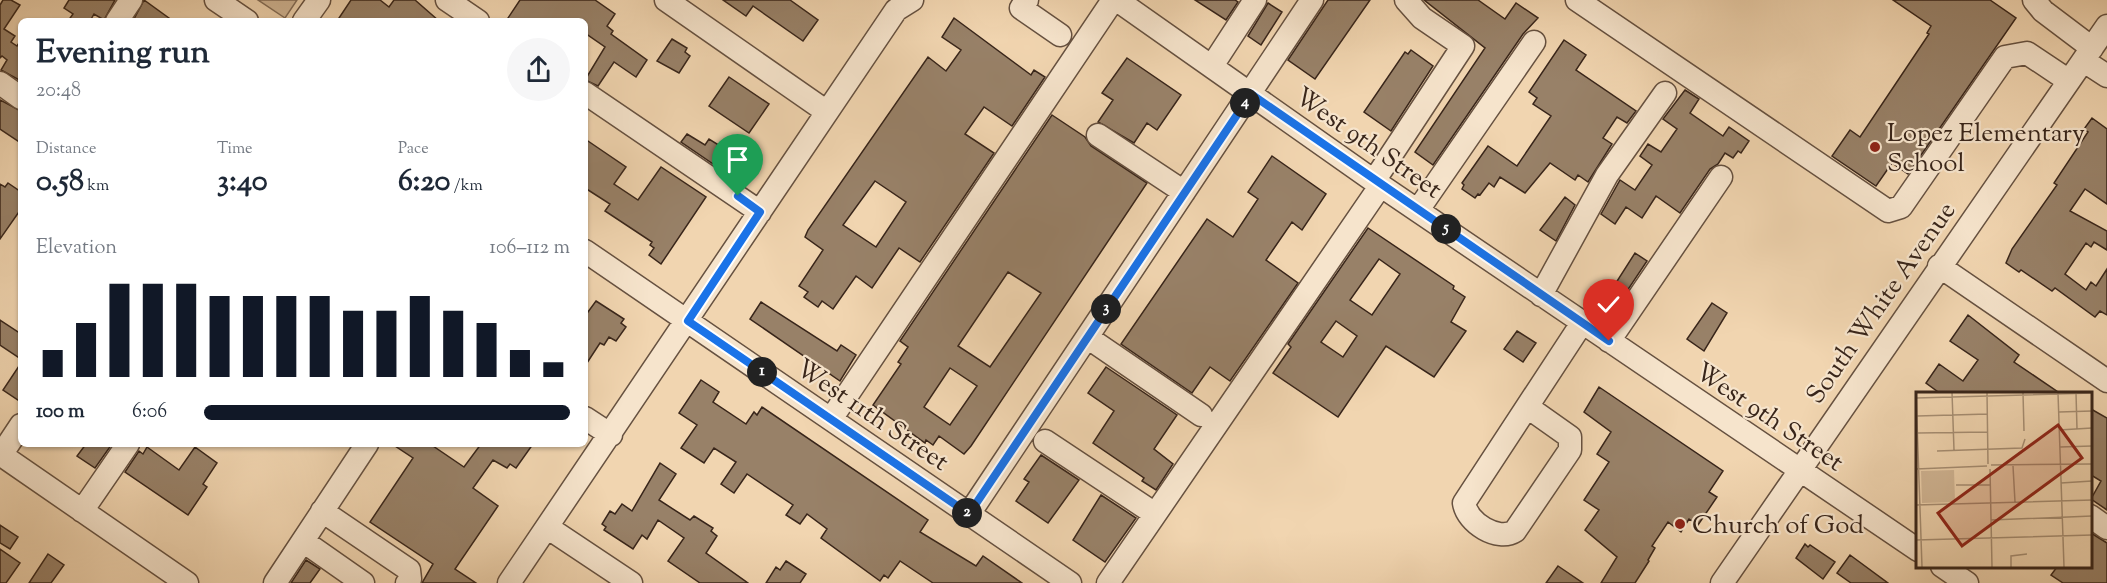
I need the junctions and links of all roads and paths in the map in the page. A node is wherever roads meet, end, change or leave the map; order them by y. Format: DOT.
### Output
graph roads {
  1 [pos="131,0"];
  2 [pos="319,0"];
  3 [pos="447,0"];
  4 [pos="666,0"];
  5 [pos="1027,0"];
  6 [pos="1115,0"];
  7 [pos="1255,0"];
  8 [pos="1312,0"];
  9 [pos="1406,0"];
  10 [pos="1577,0"];
  11 [pos="2034,0"];
  12 [pos="901,3"];
  13 [pos="119,18"];
  14 [pos="306,18"];
  15 [pos="474,18"];
  16 [pos="2107,26"];
  17 [pos="1059,35"];
  18 [pos="1533,42"];
  19 [pos="2088,54"];
  20 [pos="1212,66"];
  21 [pos="2107,76"];
  22 [pos="2069,81"];
  23 [pos="0,82"];
  24 [pos="1665,93"];
  25 [pos="1251,94"];
  26 [pos="588,95"];
  27 [pos="18,96"];
  28 [pos="827,112"];
  29 [pos="1098,135"];
  30 [pos="1720,177"];
  31 [pos="1377,183"];
  32 [pos="1184,192"];
  33 [pos="1418,210"];
  34 [pos="760,212"];
  35 [pos="588,253"];
  36 [pos="1939,266"];
  37 [pos="1541,295"];
  38 [pos="688,321"];
  39 [pos="1582,323"];
  40 [pos="1087,337"];
  41 [pos="1609,341"];
  42 [pos="2107,381"];
  43 [pos="1528,408"];
  44 [pos="1201,415"];
  45 [pos="831,419"];
  46 [pos="588,420"];
  47 [pos="18,428"];
  48 [pos="610,435"];
  49 [pos="1045,441"];
  50 [pos="126,447"];
  51 [pos="365,447"];
  52 [pos="0,455"];
  53 [pos="1798,470"];
  54 [pos="82,511"];
  55 [pos="322,511"];
  56 [pos="969,514"];
  57 [pos="1155,514"];
  58 [pos="2092,517"];
  59 [pos="548,527"];
  60 [pos="2107,528"];
  61 [pos="303,541"];
  62 [pos="1916,549"];
  63 [pos="1944,568"];
  64 [pos="1732,579"];
  65 [pos="1065,582"];
  66 [pos="188,583"];
  67 [pos="275,583"];
  68 [pos="363,583"];
  69 [pos="408,583"];
  70 [pos="509,583"];
  71 [pos="631,583"];
  72 [pos="1108,583"];
  73 [pos="1967,583"];
  1 -- 13 [label="street"];
  2 -- 14 [label="street"];
  3 -- 15 [label="street"];
  4 -- 28 [label="street"];
  5 -- 17 [label="street"];
  6 -- 20 [label="street, West 9th Street"];
  6 -- 45 [label="street"];
  7 -- 20 [label="street"];
  8 -- 25 [label="street"];
  9 -- 31 [label="street"];
  10 -- 22 [label="street"];
  11 -- 19 [label="street"];
  12 -- 28 [label="street"];
  16 -- 19 [label="street, South White Avenue"];
  18 -- 33 [label="street"];
  19 -- 21 [label="street"];
  19 -- 22 [label="street, South White Avenue"];
  20 -- 25 [label="street, West 9th Street"];
  22 -- 36 [label="street, South White Avenue"];
  23 -- 27 [label="street"];
  24 -- 37 [label="street"];
  25 -- 31 [label="street, West 9th Street"];
  25 -- 32 [label="street"];
  26 -- 34 [label="street"];
  28 -- 34 [label="street"];
  29 -- 32 [label="street"];
  30 -- 41 [label="street"];
  31 -- 33 [label="street, West 9th Street"];
  31 -- 57 [label="street"];
  32 -- 40 [label="street"];
  33 -- 37 [label="street, West 9th Street"];
  34 -- 38 [label="street"];
  35 -- 38 [label="street, West 11th Street"];
  36 -- 42 [label="street"];
  36 -- 53 [label="street, South White Avenue"];
  37 -- 39 [label="street, West 9th Street"];
  38 -- 45 [label="street, West 11th Street"];
  38 -- 48 [label="street"];
  39 -- 41 [label="street, West 9th Street"];
  39 -- 43 [label="street"];
  40 -- 44 [label="street"];
  40 -- 56 [label="street"];
  41 -- 53 [label="street, West 9th Street"];
  43 -- 43 [label="street"];
  45 -- 56 [label="street, West 11th Street"];
  46 -- 48 [label="street"];
  47 -- 52 [label="street"];
  48 -- 59 [label="street"];
  49 -- 57 [label="street"];
  50 -- 54 [label="street"];
  51 -- 55 [label="street"];
  52 -- 54 [label="street"];
  53 -- 62 [label="street, West 9th Street"];
  53 -- 64 [label="street, South White Avenue"];
  54 -- 66 [label="street"];
  55 -- 61 [label="street"];
  55 -- 69 [label="street"];
  56 -- 65 [label="street, West 11th Street"];
  57 -- 72 [label="street"];
  58 -- 60 [label="street"];
  59 -- 70 [label="street"];
  59 -- 71 [label="street"];
  61 -- 67 [label="street"];
  61 -- 68 [label="street"];
  63 -- 73 [label="street"];
}
